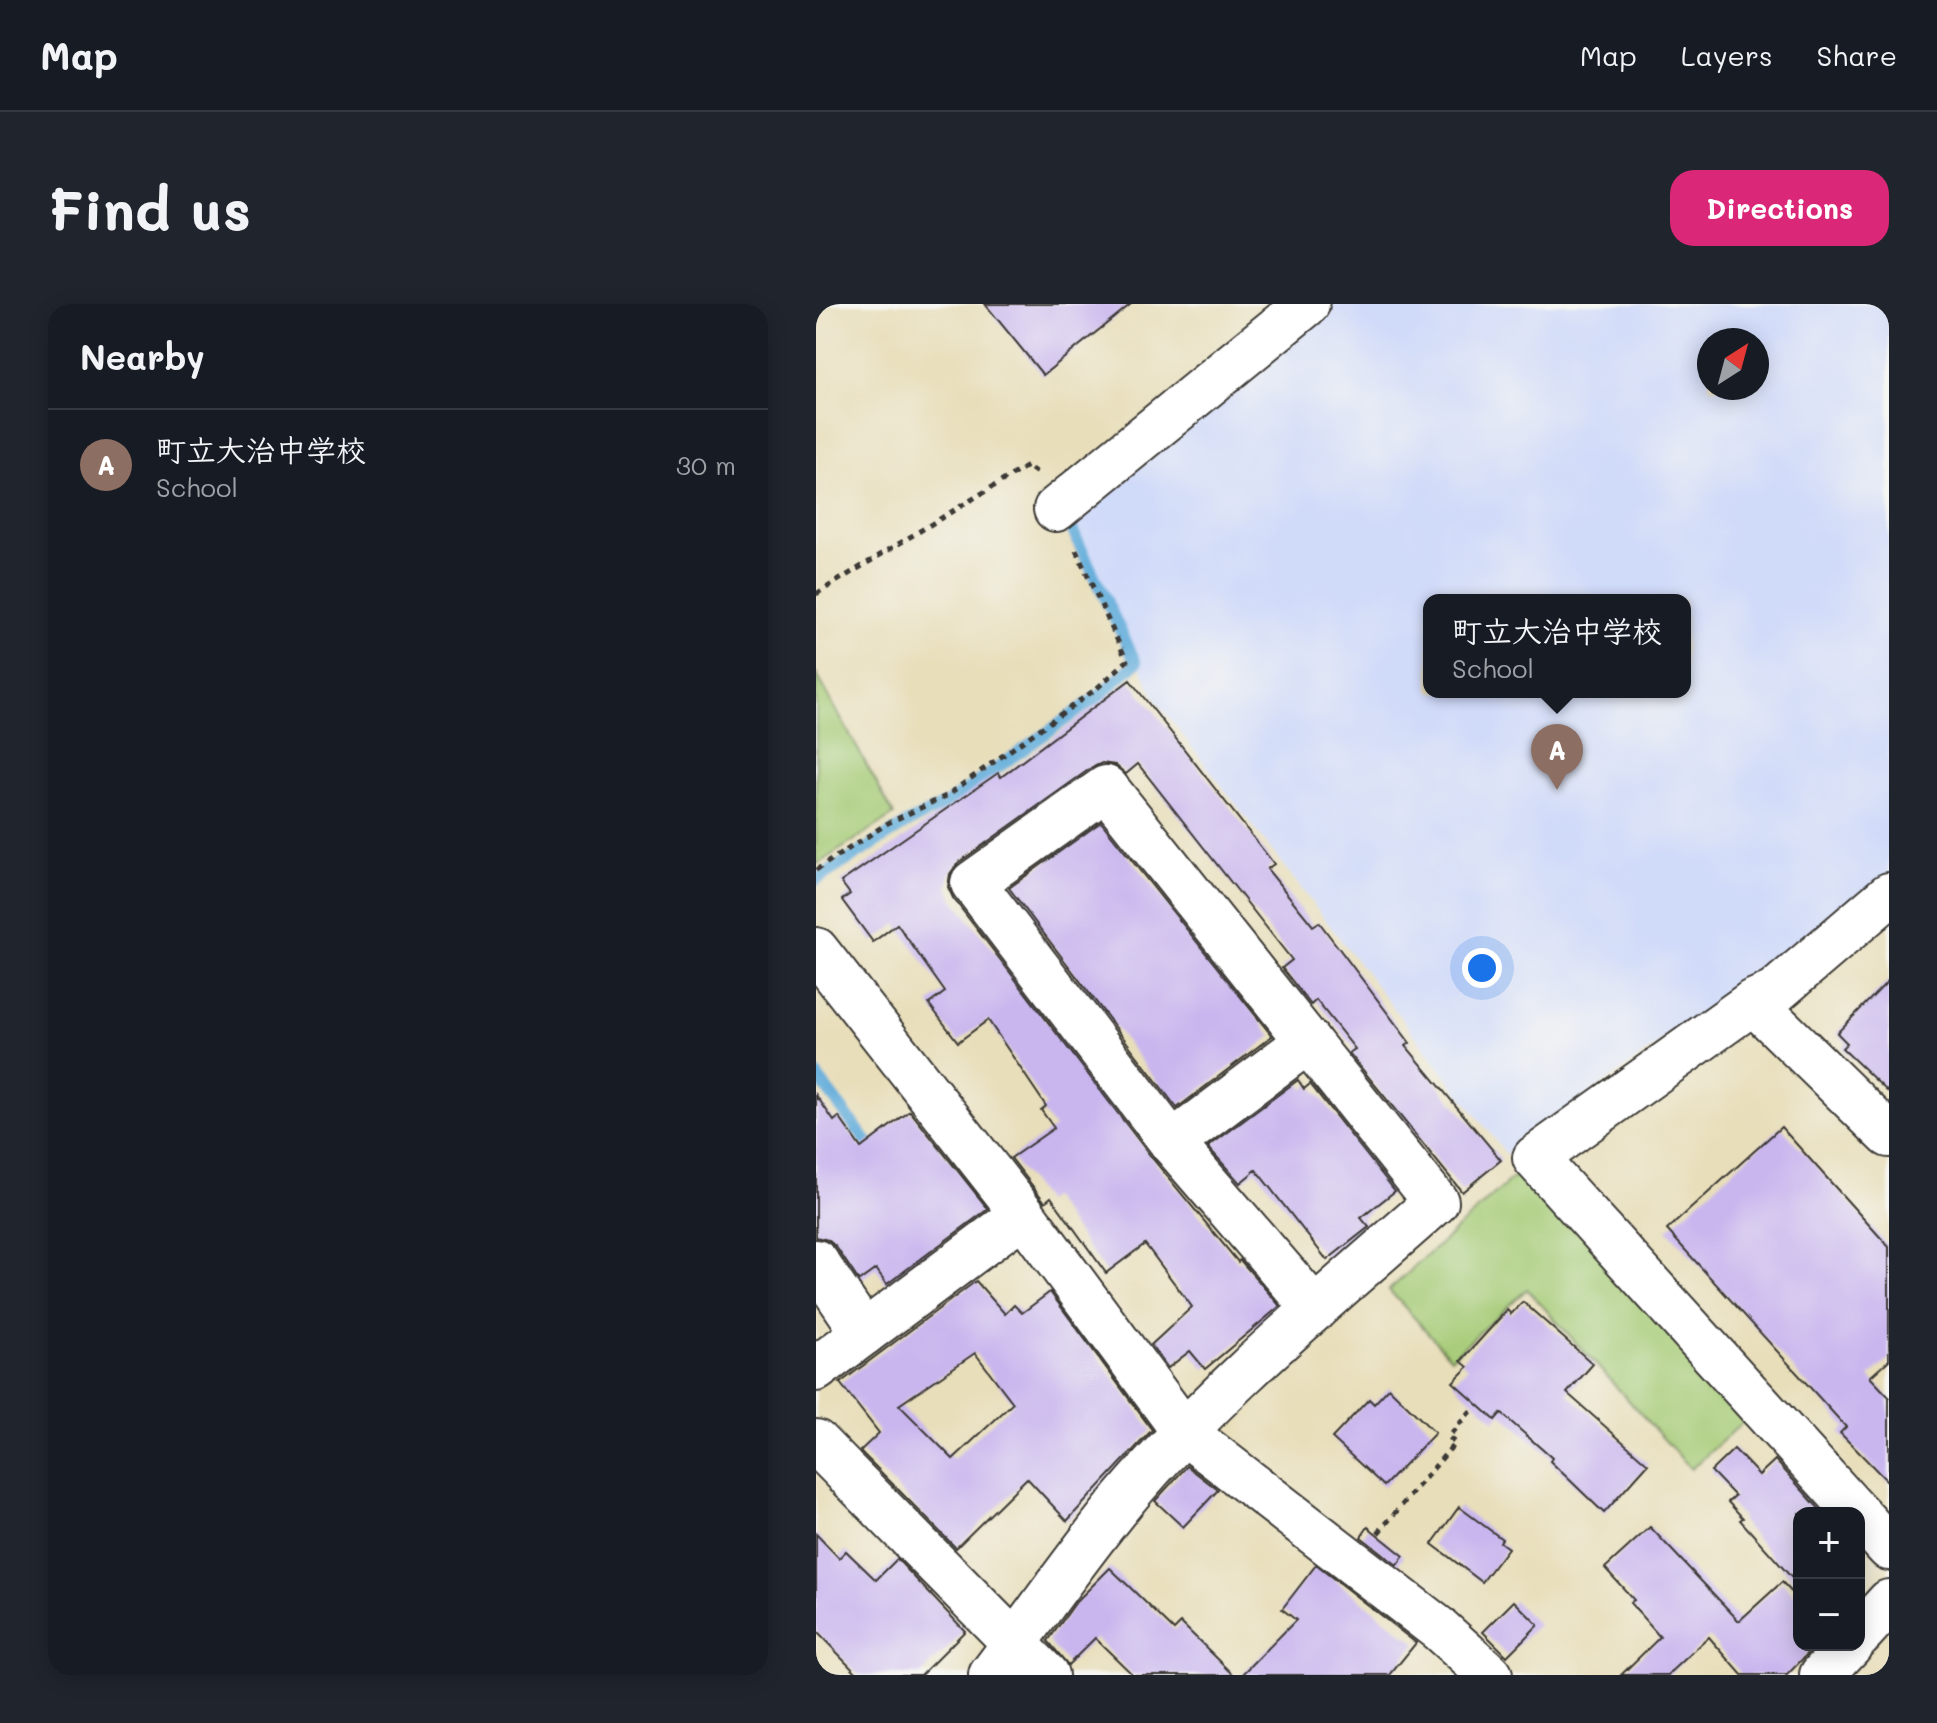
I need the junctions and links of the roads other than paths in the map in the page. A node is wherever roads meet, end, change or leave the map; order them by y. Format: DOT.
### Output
graph roads {
  1 [pos="1307,304"];
  2 [pos="1056,509"];
  3 [pos="1889,895"];
  4 [pos="816,950"];
  5 [pos="1753,1002"];
  6 [pos="1308,1041"];
  7 [pos="1889,1135"];
  8 [pos="1172,1143"];
  9 [pos="1023,1214"];
  10 [pos="816,1262"];
  11 [pos="1315,1309"];
  12 [pos="864,1333"];
  13 [pos="816,1369"];
  14 [pos="1185,1433"];
  15 [pos="816,1442"];
  16 [pos="1852,1507"];
  17 [pos="1865,1522"];
  18 [pos="1889,1548"];
  19 [pos="1889,1602"];
  20 [pos="1865,1628"];
  21 [pos="1844,1651"];
  22 [pos="1003,1659"];
  23 [pos="1046,1675"];
  24 [pos="1490,1675"];
  25 [pos="1822,1675"];
  1 -- 2 [label="street"];
  3 -- 5 [label="street"];
  4 -- 9 [label="street"];
  5 -- 7 [label="street"];
  5 -- 16 [label="street"];
  6 -- 8 [label="street"];
  6 -- 8 [label="street"];
  6 -- 11 [label="street"];
  8 -- 11 [label="street"];
  9 -- 12 [label="street"];
  9 -- 14 [label="street"];
  10 -- 12 [label="street"];
  11 -- 14 [label="street"];
  12 -- 13 [label="street"];
  14 -- 22 [label="street"];
  14 -- 24 [label="street"];
  15 -- 22 [label="street"];
  17 -- 18 [label="street"];
  19 -- 20 [label="street"];
  21 -- 25 [label="street"];
  22 -- 23 [label="street"];
}
